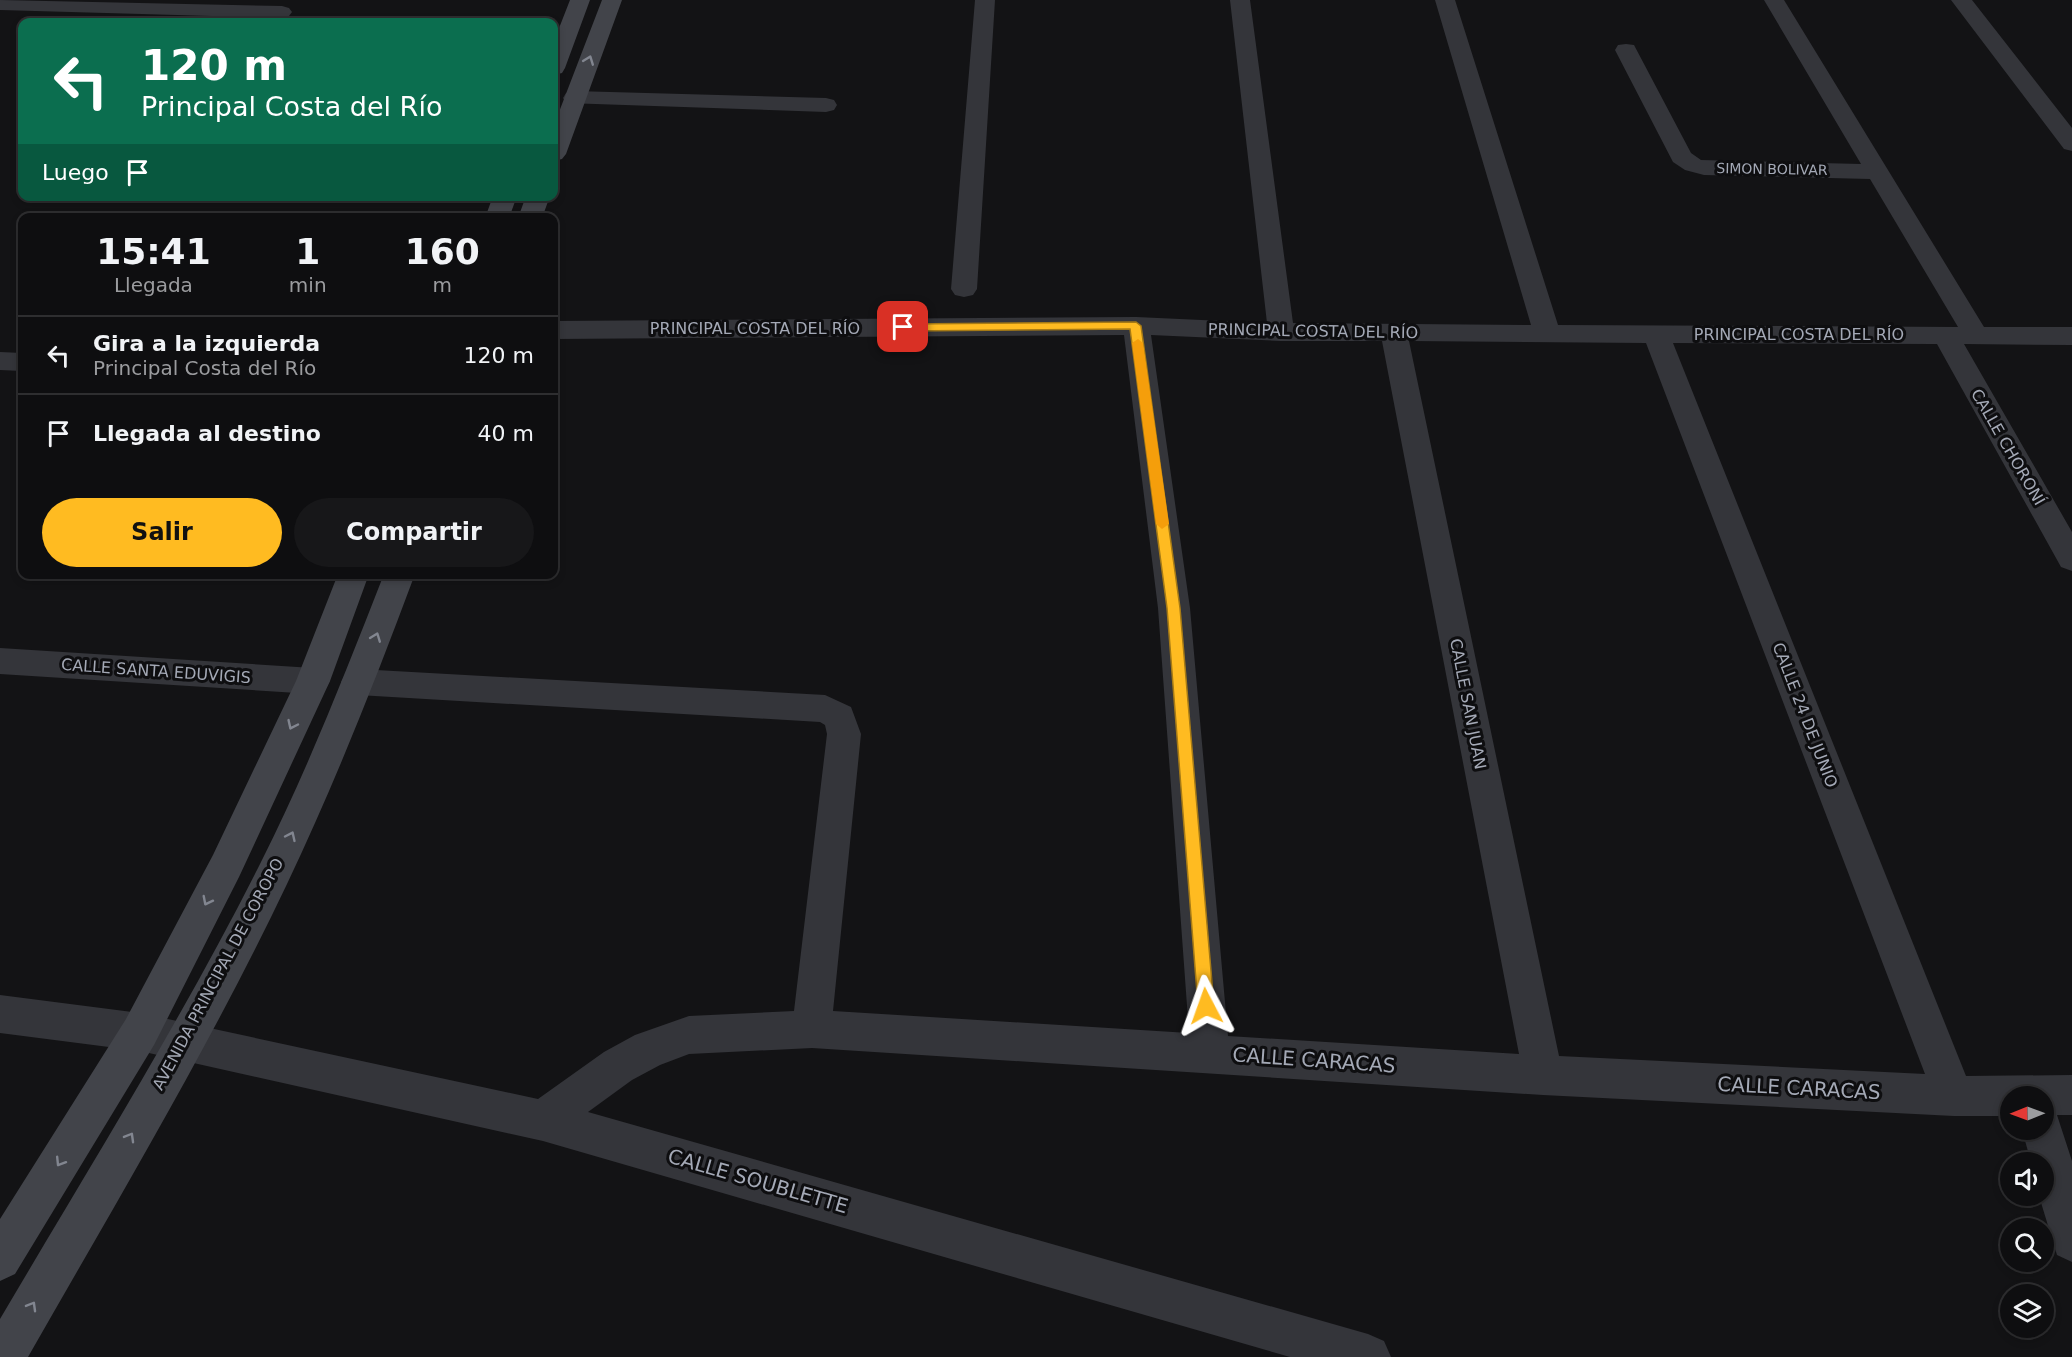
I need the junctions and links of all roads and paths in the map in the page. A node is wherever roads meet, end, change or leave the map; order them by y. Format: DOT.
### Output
graph roads {
  1 [pos="580,0"];
  2 [pos="612,0"];
  3 [pos="985,0"];
  4 [pos="1240,0"];
  5 [pos="1445,0"];
  6 [pos="1774,0"];
  7 [pos="1961,0"];
  8 [pos="6,3"];
  9 [pos="197,5"];
  10 [pos="282,12"];
  11 [pos="1626,50"];
  12 [pos="558,58"];
  13 [pos="574,98"];
  14 [pos="826,105"];
  15 [pos="558,143"];
  16 [pos="2072,144"];
  17 [pos="1878,172"];
  18 [pos="964,289"];
  19 [pos="1136,326"];
  20 [pos="558,330"];
  21 [pos="1281,332"];
  22 [pos="1394,333"];
  23 [pos="1547,333"];
  24 [pos="1656,334"];
  25 [pos="1945,335"];
  26 [pos="1976,335"];
  27 [pos="2072,336"];
  28 [pos="0,361"];
  29 [pos="18,362"];
  30 [pos="2072,559"];
  31 [pos="352,579"];
  32 [pos="398,579"];
  33 [pos="0,661"];
  34 [pos="313,681"];
  35 [pos="358,682"];
  36 [pos="0,1014"];
  37 [pos="812,1029"];
  38 [pos="140,1032"];
  39 [pos="186,1041"];
  40 [pos="1210,1053"];
  41 [pos="1543,1075"];
  42 [pos="1954,1096"];
  43 [pos="2000,1100"];
  44 [pos="543,1120"];
  45 [pos="2052,1140"];
  46 [pos="2072,1240"];
  47 [pos="0,1259"];
  48 [pos="3,1357"];
  49 [pos="1368,1357"];
  1 -- 12 [label="main road"];
  13 -- 2 [label="main road, one-way"];
  3 -- 18 [label="street"];
  4 -- 21 [label="street"];
  5 -- 23 [label="street"];
  6 -- 17 [label="street"];
  7 -- 16 [label="street"];
  8 -- 9 [label="street"];
  9 -- 10 [label="street"];
  11 -- 17 [label="street, SIMON BOLIVAR"];
  13 -- 14 [label="street"];
  13 -- 15 [label="main road"];
  17 -- 26 [label="street"];
  19 -- 20 [label="street, PRINCIPAL COSTA DEL RÍO"];
  19 -- 21 [label="street, PRINCIPAL COSTA DEL RÍO"];
  19 -- 40 [label="street"];
  21 -- 22 [label="street, PRINCIPAL COSTA DEL RÍO"];
  22 -- 23 [label="street, PRINCIPAL COSTA DEL RÍO"];
  22 -- 41 [label="street, CALLE SAN JUAN"];
  23 -- 24 [label="street, PRINCIPAL COSTA DEL RÍO"];
  24 -- 25 [label="street, PRINCIPAL COSTA DEL RÍO"];
  24 -- 42 [label="street, CALLE 24 DE JUNIO"];
  25 -- 26 [label="street, PRINCIPAL COSTA DEL RÍO"];
  25 -- 30 [label="street, CALLE CHORONÍ"];
  26 -- 27 [label="street, PRINCIPAL COSTA DEL RÍO"];
  28 -- 29 [label="street"];
  31 -- 34 [label="main road"];
  35 -- 32 [label="main road, AVENIDA PRINCIPAL DE COROPO, one-way"];
  33 -- 34 [label="street, CALLE SANTA EDUVIGIS"];
  34 -- 38 [label="main road, one-way"];
  35 -- 37 [label="street"];
  39 -- 35 [label="main road, AVENIDA PRINCIPAL DE COROPO, one-way"];
  36 -- 38 [label="street, CALLE SOUBLETTE"];
  37 -- 40 [label="street, CALLE CARACAS"];
  37 -- 44 [label="street, CALLE CARACAS"];
  38 -- 39 [label="street, CALLE SOUBLETTE"];
  38 -- 47 [label="main road, one-way"];
  39 -- 44 [label="street, CALLE SOUBLETTE"];
  48 -- 39 [label="main road, AVENIDA PRINCIPAL DE COROPO, one-way"];
  40 -- 41 [label="street, CALLE CARACAS"];
  41 -- 42 [label="street, CALLE CARACAS"];
  42 -- 43 [label="street, CALLE CARACAS"];
  44 -- 49 [label="street, CALLE SOUBLETTE"];
  45 -- 46 [label="street"];
}
